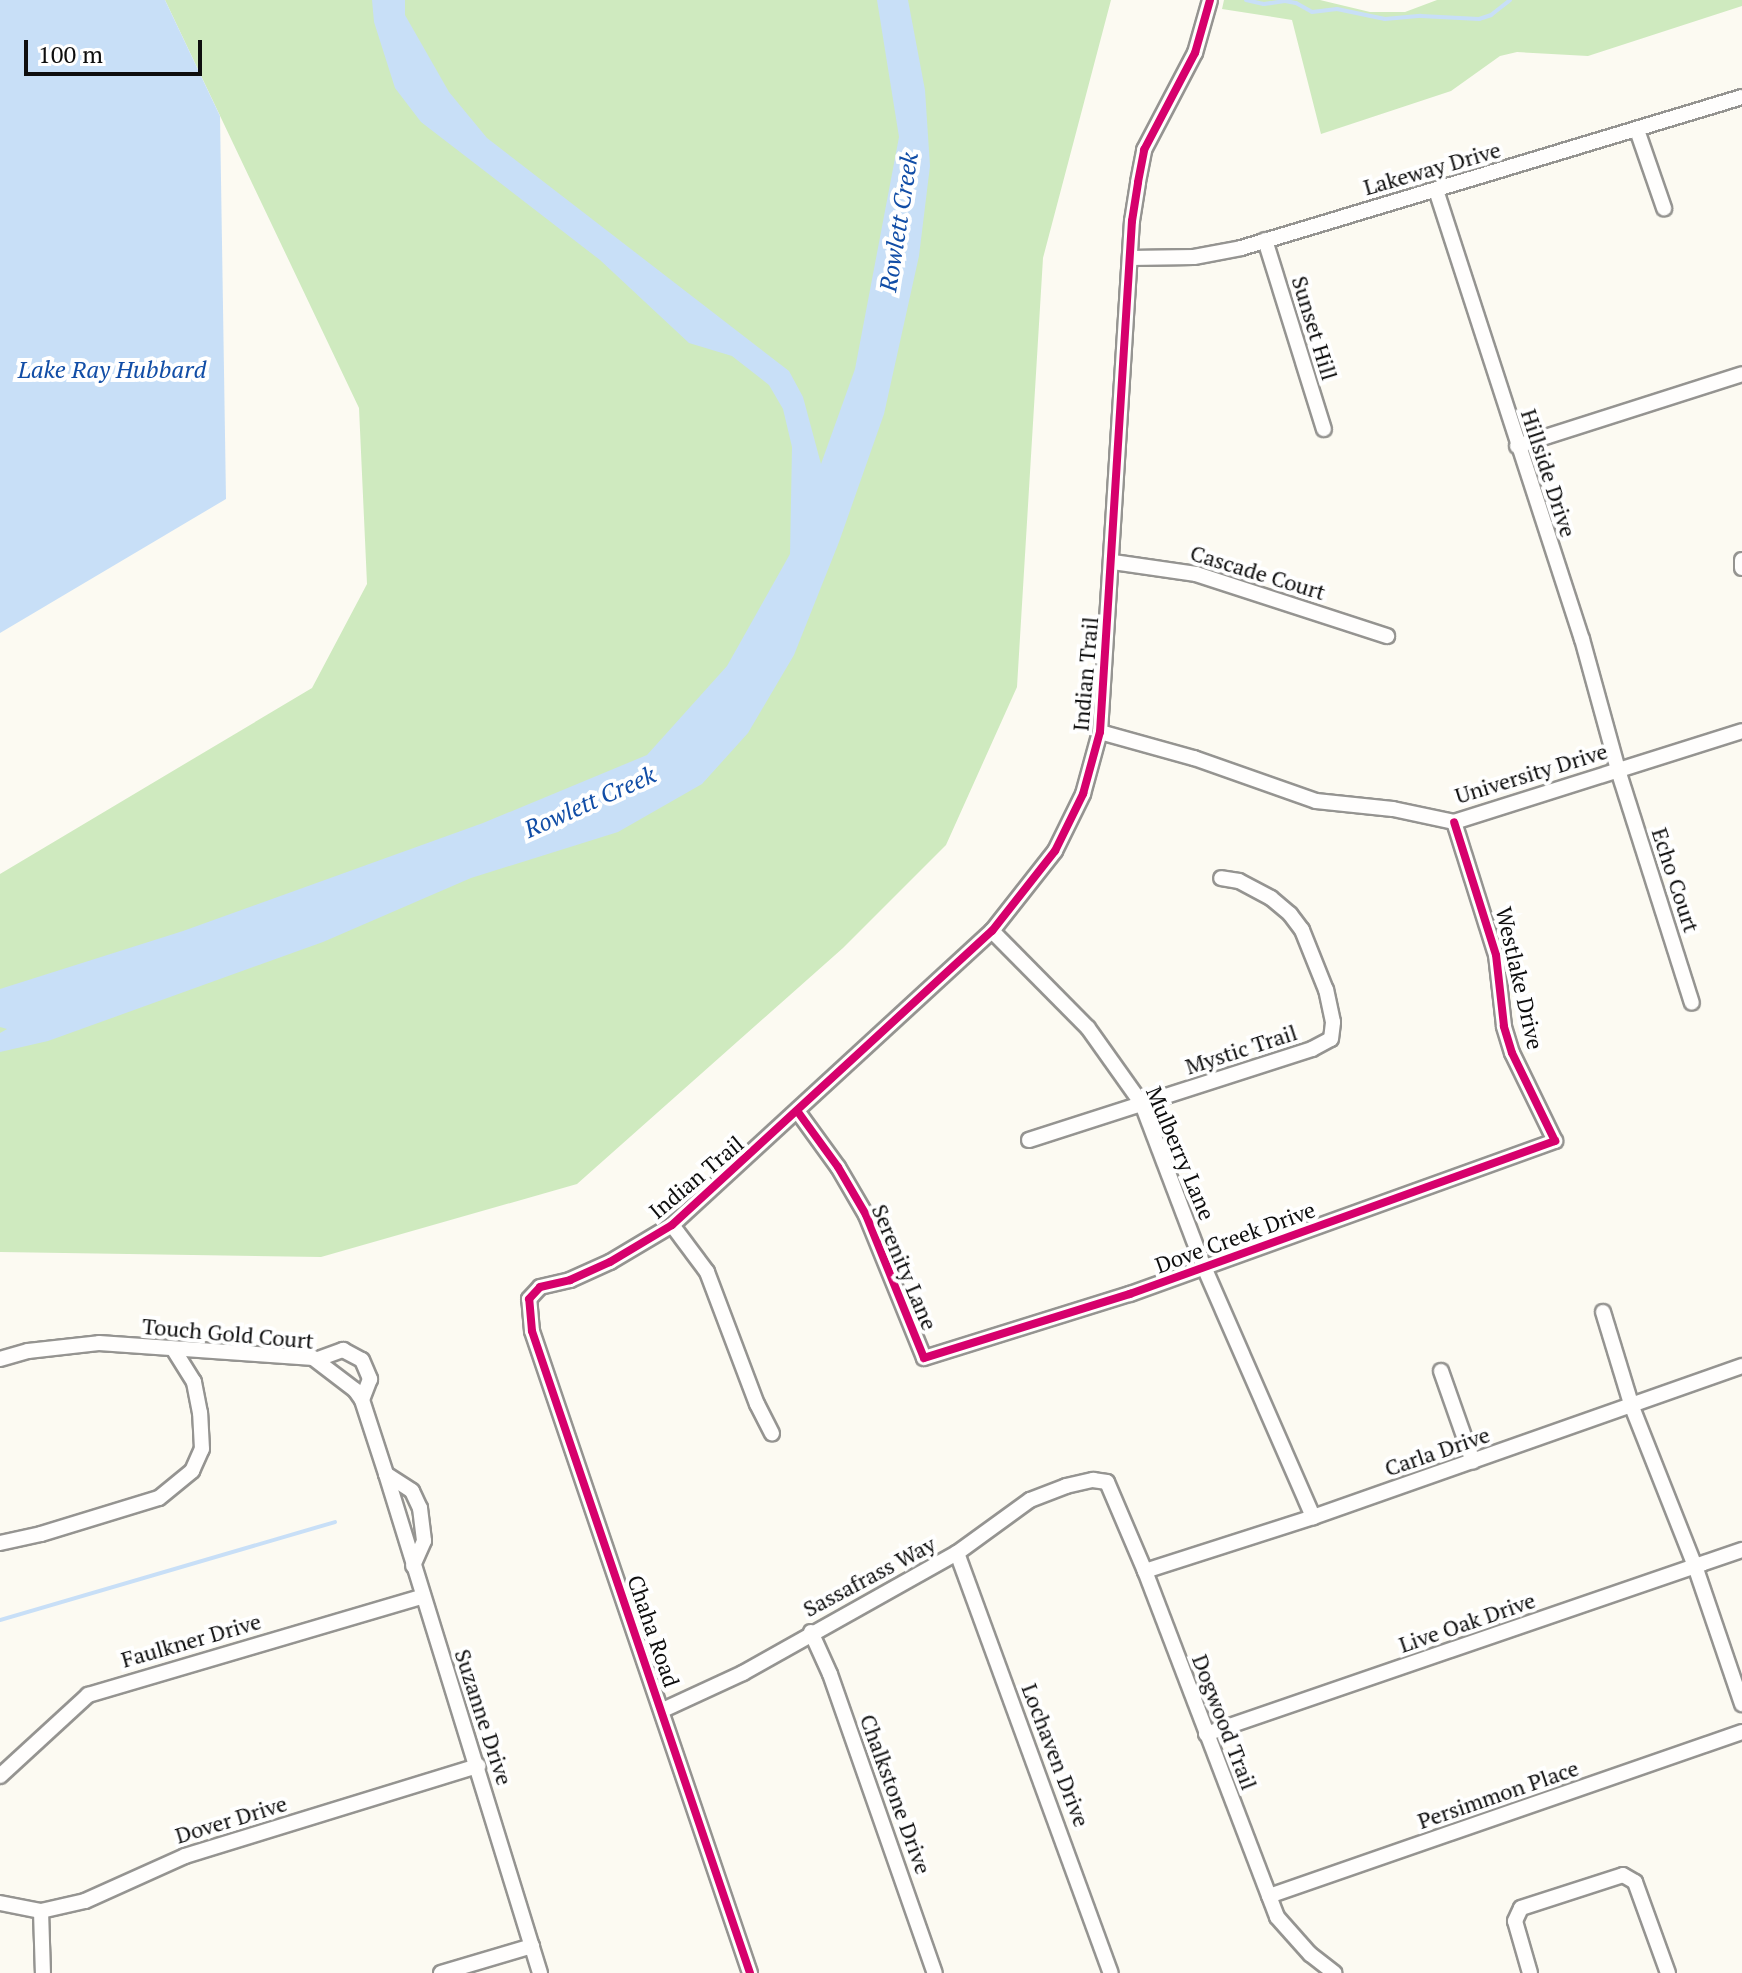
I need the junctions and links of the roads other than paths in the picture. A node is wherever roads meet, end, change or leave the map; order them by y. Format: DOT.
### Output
graph roads {
  1 [pos="1210,0"];
  2 [pos="1742,97"];
  3 [pos="1637,130"];
  4 [pos="1436,190"];
  5 [pos="1664,208"];
  6 [pos="1265,240"];
  7 [pos="1130,258"];
  8 [pos="1742,374"];
  9 [pos="1324,429"];
  10 [pos="1517,446"];
  11 [pos="1742,560"];
  12 [pos="1113,562"];
  13 [pos="1742,568"];
  14 [pos="1387,636"];
  15 [pos="1742,731"];
  16 [pos="1100,732"];
  17 [pos="1618,770"];
  18 [pos="1454,822"];
  19 [pos="1221,878"];
  20 [pos="992,931"];
  21 [pos="1692,1003"];
  22 [pos="1142,1104"];
  23 [pos="798,1112"];
  24 [pos="1029,1140"];
  25 [pos="1555,1141"];
  26 [pos="672,1225"];
  27 [pos="1204,1267"];
  28 [pos="529,1299"];
  29 [pos="1603,1312"];
  30 [pos="175,1351"];
  31 [pos="924,1358"];
  32 [pos="0,1359"];
  33 [pos="318,1359"];
  34 [pos="1742,1366"];
  35 [pos="1441,1371"];
  36 [pos="362,1400"];
  37 [pos="1632,1407"];
  38 [pos="772,1433"];
  39 [pos="1473,1462"];
  40 [pos="386,1474"];
  41 [pos="1093,1480"];
  42 [pos="1313,1517"];
  43 [pos="0,1543"];
  44 [pos="1742,1550"];
  45 [pos="957,1553"];
  46 [pos="413,1566"];
  47 [pos="1695,1566"];
  48 [pos="1145,1571"];
  49 [pos="422,1597"];
  50 [pos="811,1632"];
  51 [pos="1742,1704"];
  52 [pos="663,1710"];
  53 [pos="1742,1732"];
  54 [pos="1206,1734"];
  55 [pos="478,1766"];
  56 [pos="0,1776"];
  57 [pos="1269,1896"];
  58 [pos="0,1903"];
  59 [pos="41,1911"];
  60 [pos="532,1946"];
  61 [pos="43,1973"];
  62 [pos="441,1973"];
  63 [pos="540,1973"];
  64 [pos="750,1973"];
  65 [pos="935,1973"];
  66 [pos="1111,1973"];
  67 [pos="1334,1973"];
  68 [pos="1530,1973"];
  69 [pos="1668,1973"];
  1 -- 7 [label="street, Indian Trail"];
  2 -- 3 [label="street, Lakeway Drive"];
  3 -- 4 [label="street, Lakeway Drive"];
  3 -- 5 [label="street"];
  4 -- 6 [label="street, Lakeway Drive"];
  4 -- 10 [label="street, Hillside Drive"];
  6 -- 7 [label="street, Lakeway Drive"];
  6 -- 9 [label="street, Sunset Hill"];
  7 -- 12 [label="street, Indian Trail"];
  8 -- 10 [label="street"];
  10 -- 17 [label="street, Hillside Drive"];
  11 -- 13 [label="street"];
  12 -- 14 [label="street, Cascade Court"];
  12 -- 16 [label="street, Indian Trail"];
  15 -- 17 [label="street, University Drive"];
  16 -- 18 [label="street, University Drive"];
  16 -- 20 [label="street, Indian Trail"];
  17 -- 18 [label="street, University Drive"];
  17 -- 21 [label="street, Echo Court"];
  18 -- 25 [label="street, Westlake Drive"];
  19 -- 22 [label="street, Mystic Trail"];
  20 -- 22 [label="street, Mulberry Lane"];
  20 -- 23 [label="street, Indian Trail"];
  22 -- 24 [label="street"];
  22 -- 27 [label="street, Mulberry Lane"];
  23 -- 26 [label="street, Indian Trail"];
  23 -- 31 [label="street, Serenity Lane"];
  25 -- 27 [label="street, Dove Creek Drive"];
  26 -- 28 [label="street, Indian Trail"];
  26 -- 38 [label="street"];
  27 -- 31 [label="street, Dove Creek Drive"];
  27 -- 42 [label="street, Mulberry Lane"];
  28 -- 52 [label="street, Chaha Road"];
  29 -- 37 [label="street"];
  30 -- 32 [label="street, Touch Gold Court"];
  30 -- 33 [label="street, Touch Gold Court"];
  30 -- 43 [label="street"];
  33 -- 36 [label="street, Touch Gold Court"];
  33 -- 36 [label="street"];
  34 -- 37 [label="street, Carla Drive"];
  35 -- 39 [label="street"];
  36 -- 40 [label="street, Touch Gold Court"];
  37 -- 39 [label="street, Carla Drive"];
  37 -- 47 [label="street"];
  39 -- 42 [label="street, Carla Drive"];
  40 -- 46 [label="street, Suzanne Drive"];
  40 -- 46 [label="street"];
  41 -- 45 [label="street, Sassafrass Way"];
  41 -- 48 [label="street, Dogwood Trail"];
  42 -- 48 [label="street, Carla Drive"];
  44 -- 47 [label="street, Live Oak Drive"];
  45 -- 50 [label="street, Sassafrass Way"];
  45 -- 66 [label="street, Lochaven Drive"];
  46 -- 49 [label="street, Suzanne Drive"];
  47 -- 51 [label="street"];
  47 -- 54 [label="street, Live Oak Drive"];
  48 -- 54 [label="street, Dogwood Trail"];
  49 -- 55 [label="street, Suzanne Drive"];
  49 -- 56 [label="street, Faulkner Drive"];
  50 -- 52 [label="street, Sassafrass Way"];
  50 -- 65 [label="street, Chalkstone Drive"];
  52 -- 64 [label="street, Chaha Road"];
  53 -- 57 [label="street, Persimmon Place"];
  54 -- 57 [label="street, Dogwood Trail"];
  55 -- 59 [label="street, Dover Drive"];
  55 -- 60 [label="street, Suzanne Drive"];
  57 -- 67 [label="street, Dogwood Trail"];
  58 -- 59 [label="street, Dover Drive"];
  59 -- 61 [label="street"];
  60 -- 62 [label="street"];
  60 -- 63 [label="street, Suzanne Drive"];
  68 -- 69 [label="street"];
}
